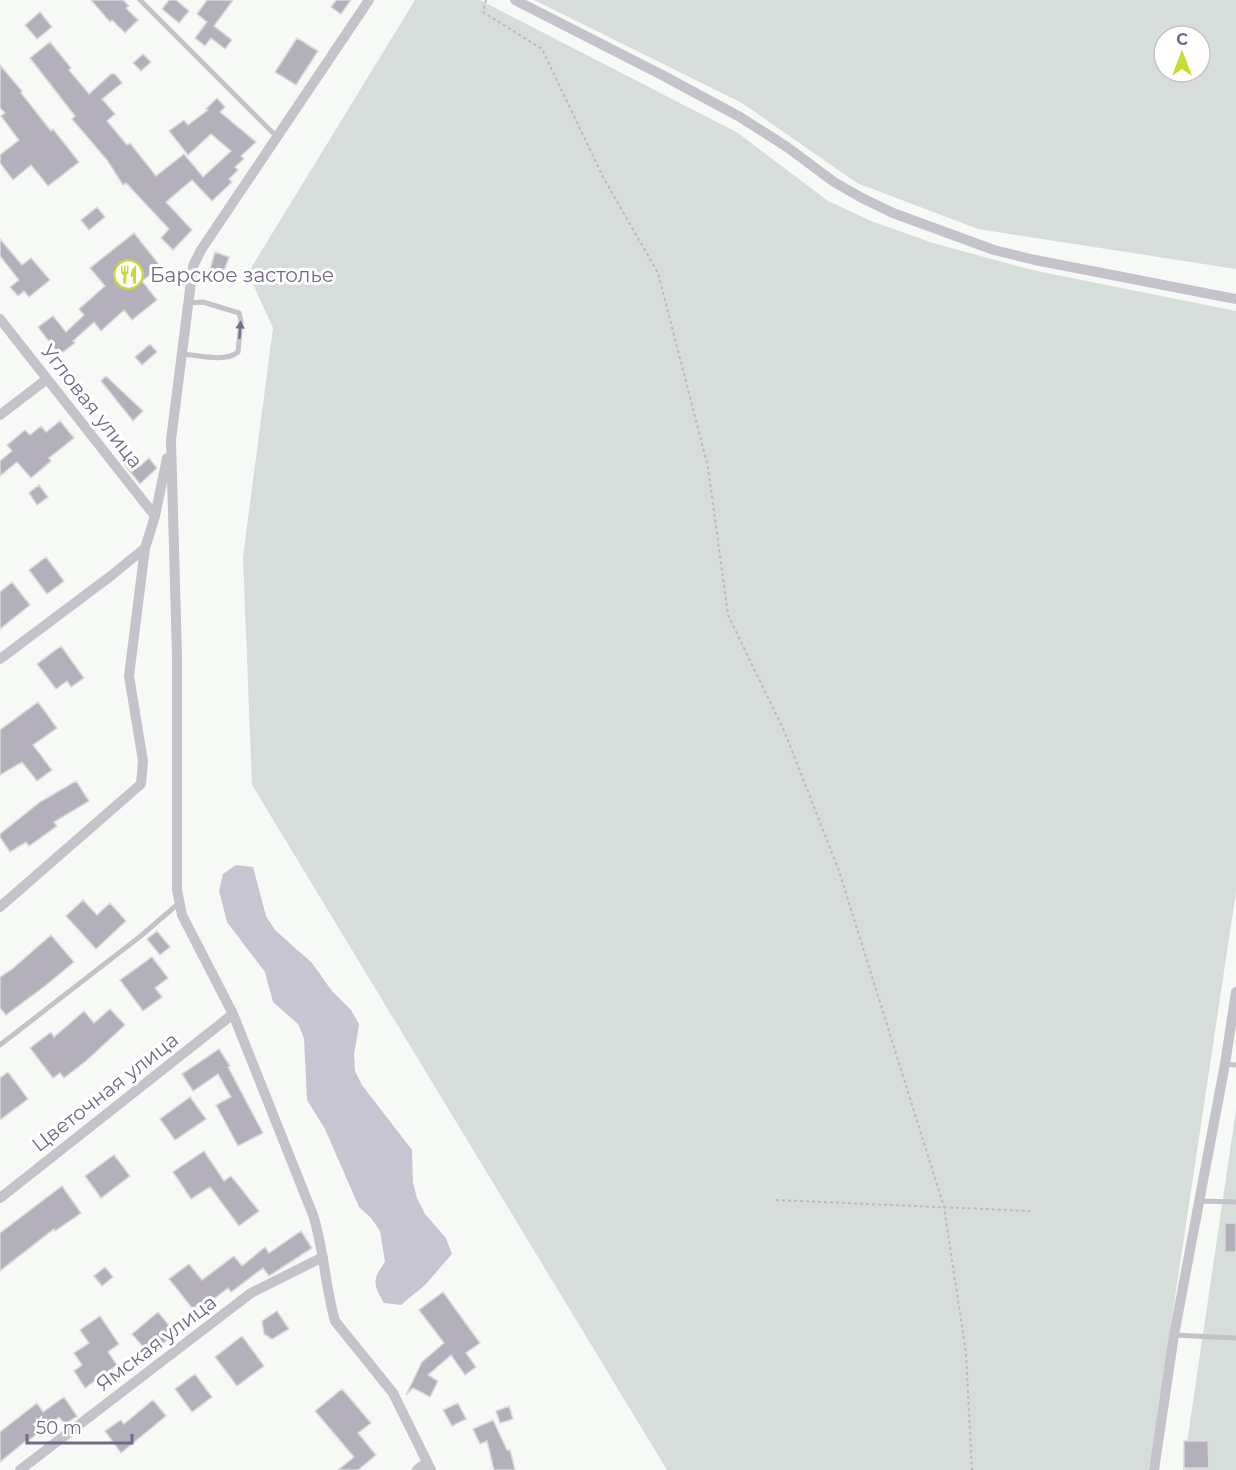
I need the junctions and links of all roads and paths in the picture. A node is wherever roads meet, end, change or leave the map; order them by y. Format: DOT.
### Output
graph roads {
  1 [pos="140,0"];
  2 [pos="369,0"];
  3 [pos="486,0"];
  4 [pos="515,0"];
  5 [pos="276,136"];
  6 [pos="1236,299"];
  7 [pos="188,303"];
  8 [pos="0,319"];
  9 [pos="182,354"];
  10 [pos="47,379"];
  11 [pos="0,414"];
  12 [pos="171,440"];
  13 [pos="155,516"];
  14 [pos="145,548"];
  15 [pos="0,659"];
  16 [pos="179,903"];
  17 [pos="0,907"];
  18 [pos="1236,992"];
  19 [pos="232,1014"];
  20 [pos="0,1044"];
  21 [pos="1231,1064"];
  22 [pos="0,1198"];
  23 [pos="776,1200"];
  24 [pos="1199,1201"];
  25 [pos="1236,1202"];
  26 [pos="944,1207"];
  27 [pos="1030,1211"];
  28 [pos="322,1257"];
  29 [pos="1174,1335"];
  30 [pos="1236,1338"];
  31 [pos="429,1466"];
  32 [pos="20,1470"];
  33 [pos="417,1470"];
  34 [pos="972,1470"];
  35 [pos="1155,1470"];
  1 -- 5 [label="lane"];
  2 -- 5 [label="street"];
  3 -- 26 [label="path"];
  4 -- 6 [label="street"];
  5 -- 7 [label="street"];
  7 -- 9 [label="street"];
  9 -- 7 [label="lane, one-way"];
  8 -- 10 [label="street, Угловая улица"];
  9 -- 12 [label="street"];
  10 -- 11 [label="street"];
  10 -- 13 [label="street, Угловая улица"];
  12 -- 13 [label="street"];
  12 -- 16 [label="street"];
  13 -- 14 [label="street"];
  14 -- 15 [label="street"];
  14 -- 17 [label="street"];
  16 -- 19 [label="street"];
  16 -- 20 [label="lane"];
  18 -- 21 [label="street"];
  19 -- 22 [label="street, Цветочная улица"];
  19 -- 28 [label="street"];
  21 -- 24 [label="street"];
  23 -- 26 [label="path"];
  24 -- 25 [label="lane"];
  24 -- 29 [label="street"];
  26 -- 27 [label="path"];
  26 -- 34 [label="path"];
  28 -- 31 [label="street"];
  28 -- 32 [label="street, Ямская улица"];
  29 -- 30 [label="lane"];
  29 -- 35 [label="street"];
  31 -- 33 [label="street"];
}
